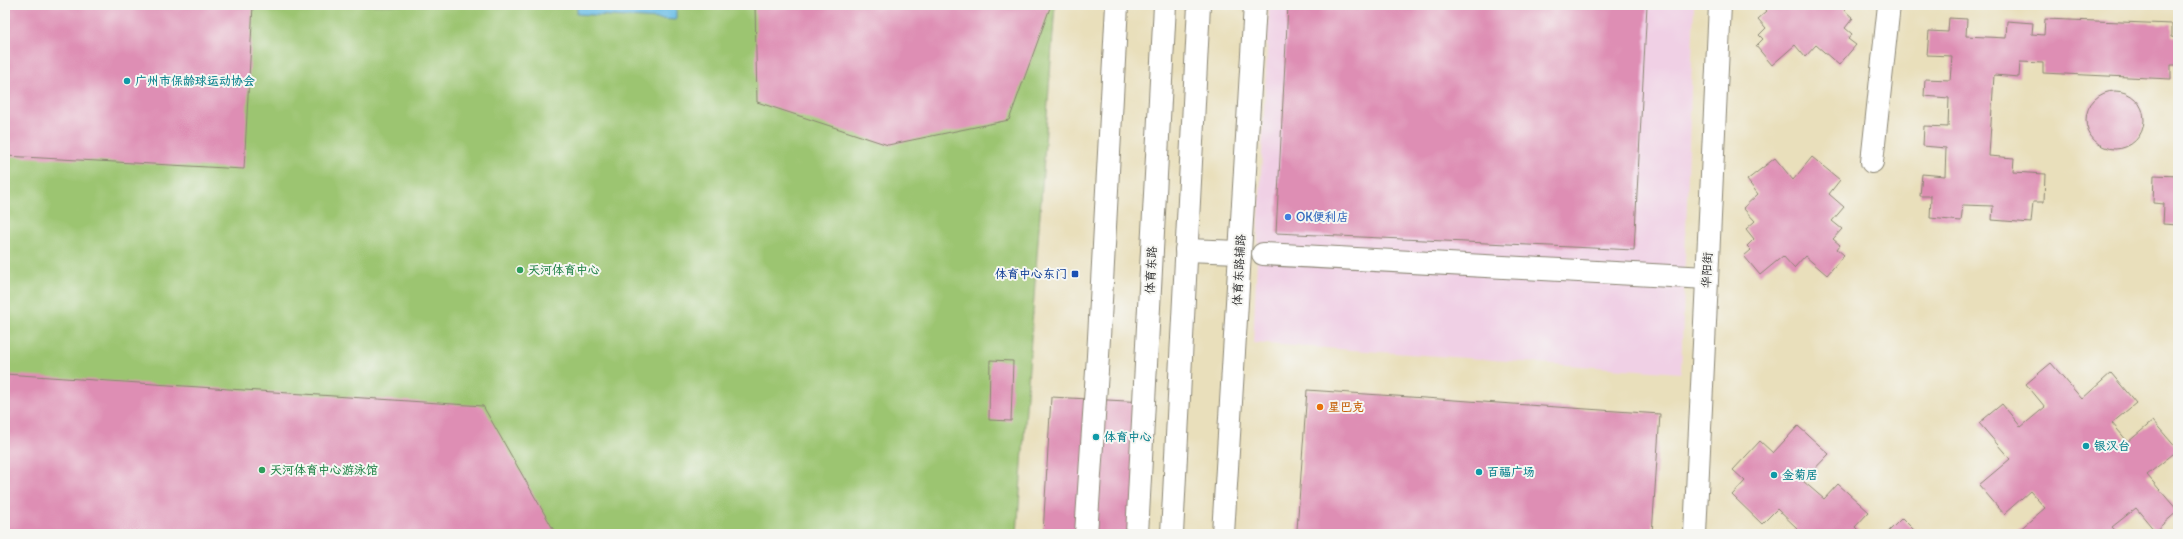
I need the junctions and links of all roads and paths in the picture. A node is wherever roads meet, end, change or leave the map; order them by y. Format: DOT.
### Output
graph roads {
  1 [pos="1117,5"];
  2 [pos="1165,5"];
  3 [pos="1199,5"];
  4 [pos="1255,5"];
  5 [pos="1720,5"];
  6 [pos="1889,5"];
  7 [pos="1872,162"];
  8 [pos="1186,250"];
  9 [pos="1240,252"];
  10 [pos="1263,254"];
  11 [pos="1707,278"];
  12 [pos="1086,534"];
  13 [pos="1138,534"];
  14 [pos="1172,534"];
  15 [pos="1223,534"];
  16 [pos="1695,534"];
  1 -- 12 [label="street"];
  2 -- 13 [label="street, 体育东路"];
  3 -- 8 [label="street"];
  4 -- 9 [label="street, 体育东路辅路"];
  5 -- 11 [label="street, 华阳街"];
  6 -- 7 [label="street"];
  8 -- 9 [label="street"];
  8 -- 14 [label="street"];
  9 -- 15 [label="street, 体育东路辅路"];
  10 -- 11 [label="street"];
  11 -- 16 [label="street, 华阳街"];
}
